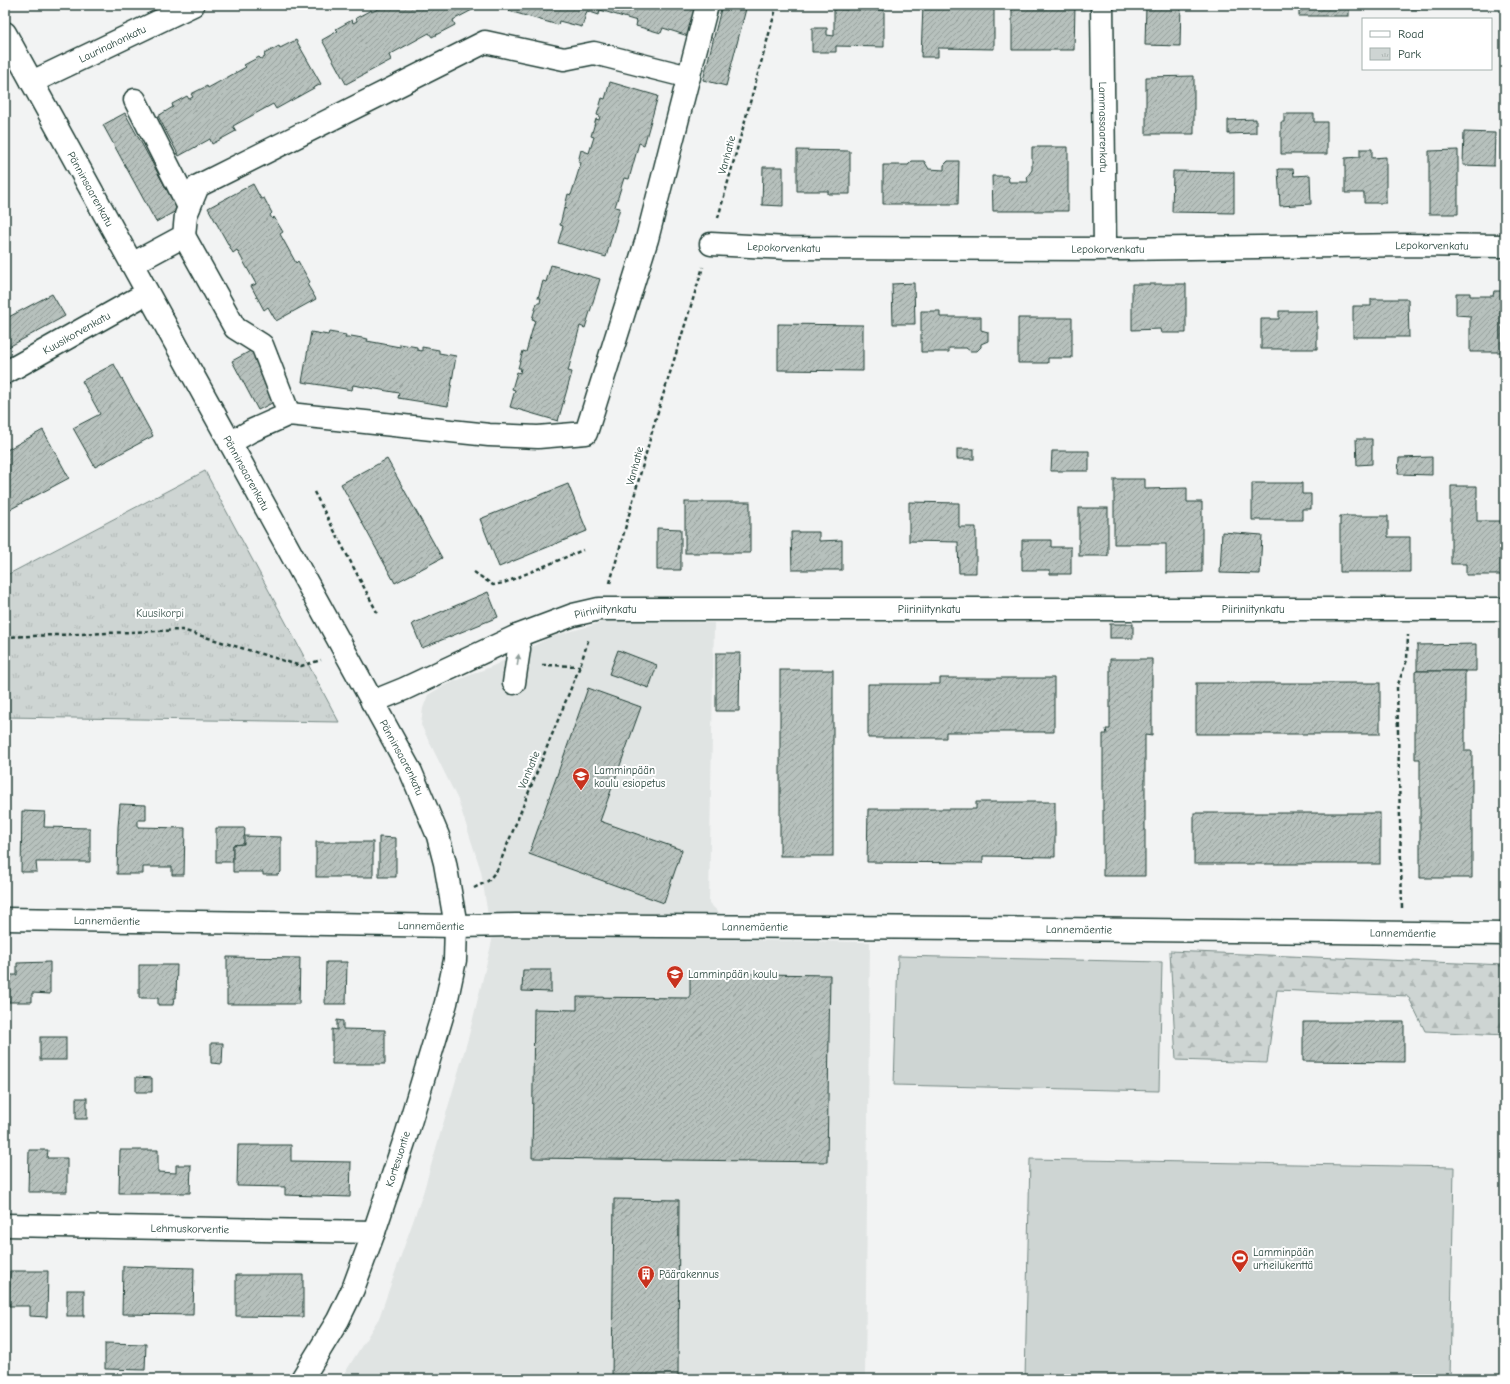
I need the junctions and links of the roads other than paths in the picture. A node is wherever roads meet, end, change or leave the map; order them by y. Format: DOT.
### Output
graph roads {
  1 [pos="193,5"];
  2 [pos="707,5"];
  3 [pos="1102,5"];
  4 [pos="5,33"];
  5 [pos="689,77"];
  6 [pos="32,82"];
  7 [pos="135,100"];
  8 [pos="190,207"];
  9 [pos="184,236"];
  10 [pos="711,244"];
  11 [pos="1505,246"];
  12 [pos="1105,248"];
  13 [pos="132,264"];
  14 [pos="147,293"];
  15 [pos="5,373"];
  16 [pos="290,414"];
  17 [pos="230,443"];
  18 [pos="1505,609"];
  19 [pos="517,636"];
  20 [pos="516,674"];
  21 [pos="372,702"];
  22 [pos="5,919"];
  23 [pos="456,926"];
  24 [pos="1505,934"];
  25 [pos="5,1226"];
  26 [pos="374,1232"];
  27 [pos="302,1379"];
  1 -- 6 [label="street, Laurinahonkatu"];
  2 -- 5 [label="street"];
  3 -- 12 [label="street, Lammassaarenkatu"];
  4 -- 6 [label="street, Pänninsaarenkatu"];
  5 -- 8 [label="street"];
  5 -- 16 [label="street"];
  6 -- 13 [label="street, Pänninsaarenkatu"];
  7 -- 8 [label="street"];
  8 -- 9 [label="street"];
  9 -- 13 [label="street"];
  9 -- 16 [label="street"];
  10 -- 12 [label="street, Lepokorvenkatu"];
  11 -- 12 [label="street, Lepokorvenkatu"];
  13 -- 14 [label="street, Pänninsaarenkatu"];
  14 -- 15 [label="street, Kuusikorvenkatu"];
  14 -- 17 [label="street, Pänninsaarenkatu"];
  16 -- 17 [label="street"];
  17 -- 21 [label="street, Pänninsaarenkatu"];
  18 -- 19 [label="street, Piiriniitynkatu"];
  20 -- 19 [label="street, one-way"];
  19 -- 21 [label="street, Piiriniitynkatu"];
  21 -- 23 [label="street, Pänninsaarenkatu"];
  22 -- 23 [label="street, Lannemäentie"];
  23 -- 24 [label="street, Lannemäentie"];
  23 -- 26 [label="street, Kortesuontie"];
  25 -- 26 [label="street, Lehmuskorventie"];
  26 -- 27 [label="street, Kortesuontie"];
}
